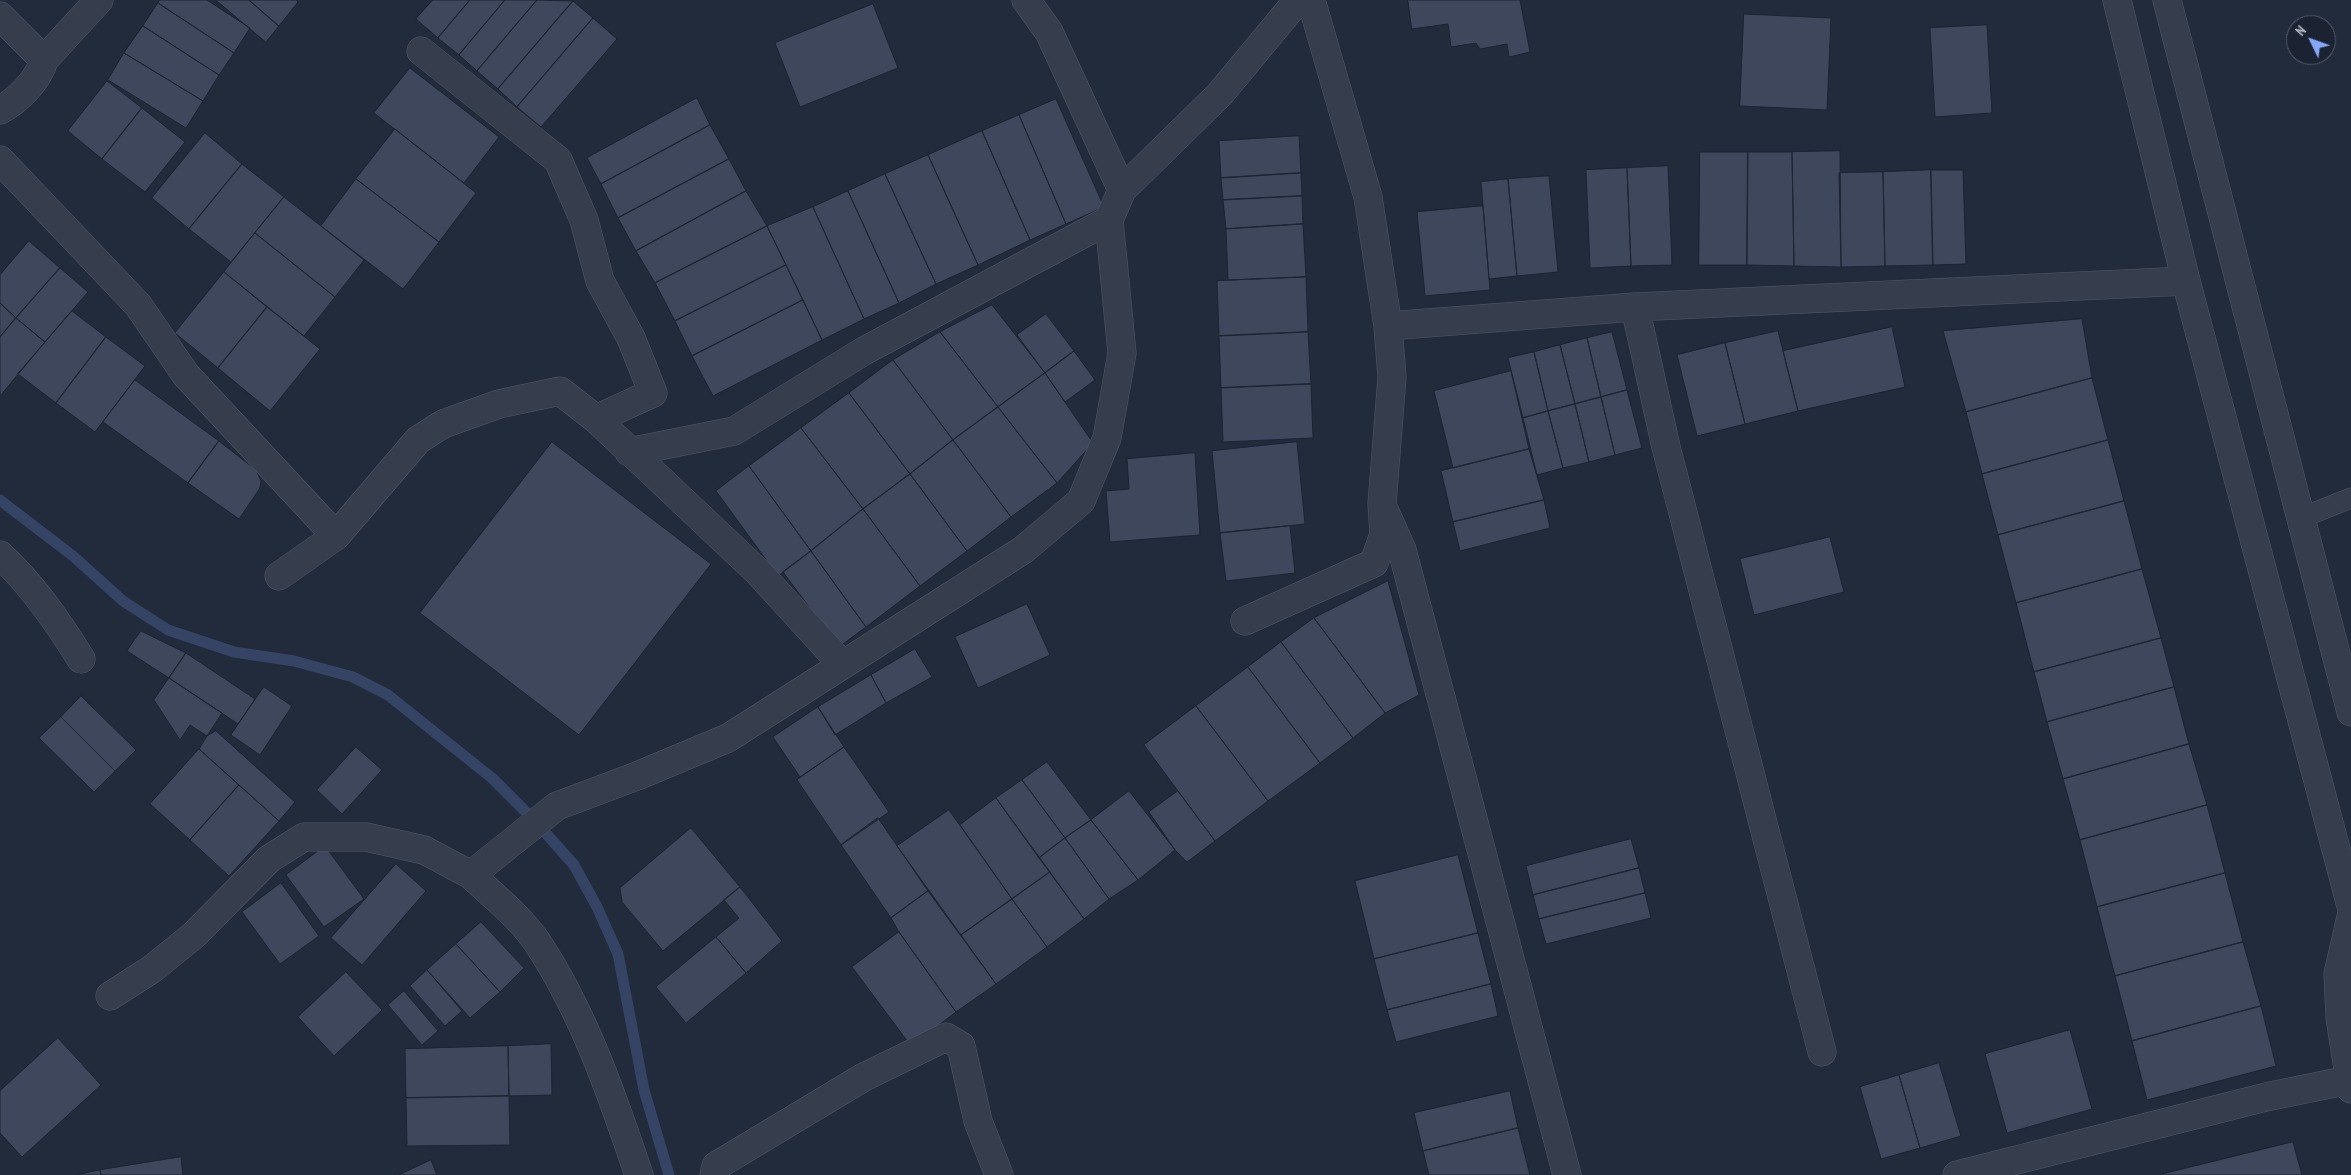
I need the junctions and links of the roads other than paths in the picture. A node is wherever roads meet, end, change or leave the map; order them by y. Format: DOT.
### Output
graph roads {
  1 [pos="99,0"];
  2 [pos="1026,0"];
  3 [pos="1298,0"];
  4 [pos="1311,0"];
  5 [pos="2118,0"];
  6 [pos="2168,0"];
  7 [pos="0,16"];
  8 [pos="421,51"];
  9 [pos="44,60"];
  10 [pos="0,110"];
  11 [pos="0,160"];
  12 [pos="1122,190"];
  13 [pos="1109,220"];
  14 [pos="2186,281"];
  15 [pos="1635,307"];
  16 [pos="1388,326"];
  17 [pos="596,419"];
  18 [pos="630,452"];
  19 [pos="2351,498"];
  20 [pos="1382,504"];
  21 [pos="2301,518"];
  22 [pos="336,536"];
  23 [pos="0,555"];
  24 [pos="279,576"];
  25 [pos="1245,621"];
  26 [pos="81,659"];
  27 [pos="842,664"];
  28 [pos="2351,712"];
  29 [pos="470,875"];
  30 [pos="2351,906"];
  31 [pos="2351,917"];
  32 [pos="110,996"];
  33 [pos="1822,1052"];
  34 [pos="2350,1085"];
  35 [pos="639,1175"];
  36 [pos="714,1175"];
  37 [pos="999,1175"];
  38 [pos="1567,1175"];
  39 [pos="1957,1175"];
  1 -- 9 [label="street"];
  2 -- 12 [label="street"];
  3 -- 12 [label="street"];
  4 -- 16 [label="street"];
  5 -- 14 [label="street"];
  6 -- 21 [label="street"];
  7 -- 9 [label="street"];
  8 -- 17 [label="street"];
  9 -- 10 [label="street"];
  11 -- 22 [label="street"];
  12 -- 13 [label="street"];
  13 -- 18 [label="street"];
  13 -- 27 [label="street"];
  14 -- 15 [label="street"];
  14 -- 30 [label="street"];
  15 -- 16 [label="street"];
  15 -- 33 [label="street"];
  16 -- 20 [label="street"];
  17 -- 18 [label="street"];
  17 -- 22 [label="street"];
  18 -- 27 [label="street"];
  19 -- 21 [label="lane"];
  20 -- 25 [label="street"];
  20 -- 38 [label="street"];
  21 -- 28 [label="street"];
  22 -- 24 [label="street"];
  23 -- 26 [label="street"];
  27 -- 29 [label="street"];
  29 -- 32 [label="street"];
  29 -- 35 [label="street"];
  31 -- 34 [label="street"];
  34 -- 39 [label="street"];
  36 -- 37 [label="street"];
}
